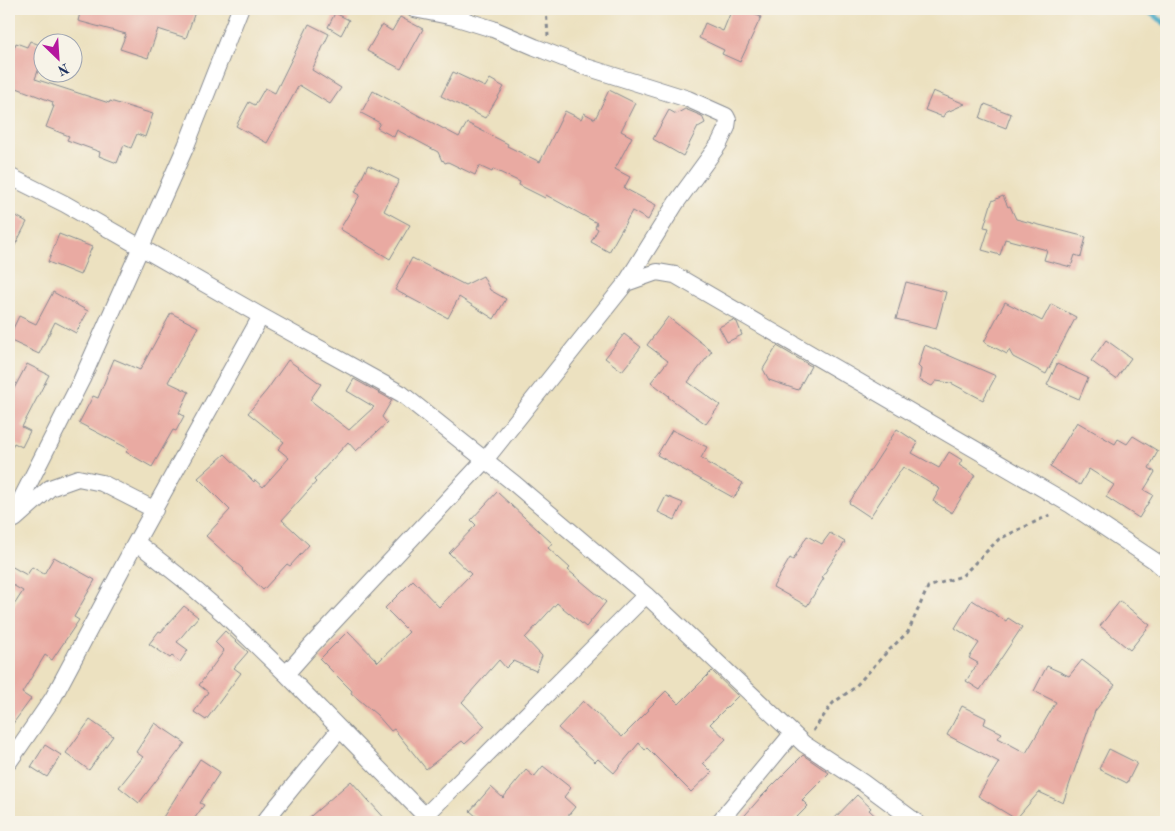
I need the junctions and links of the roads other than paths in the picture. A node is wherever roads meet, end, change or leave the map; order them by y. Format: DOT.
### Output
graph roads {
  1 [pos="240,9"];
  2 [pos="414,9"];
  3 [pos="9,176"];
  4 [pos="141,246"];
  5 [pos="626,283"];
  6 [pos="261,316"];
  7 [pos="485,460"];
  8 [pos="154,510"];
  9 [pos="9,524"];
  10 [pos="136,542"];
  11 [pos="1166,571"];
  12 [pos="646,595"];
  13 [pos="286,674"];
  14 [pos="340,729"];
  15 [pos="798,739"];
  16 [pos="9,762"];
  17 [pos="428,819"];
  18 [pos="264,822"];
  19 [pos="719,822"];
  20 [pos="916,822"];
  1 -- 4 [label="street"];
  2 -- 5 [label="street"];
  3 -- 4 [label="street"];
  4 -- 6 [label="street"];
  4 -- 9 [label="street"];
  5 -- 7 [label="street"];
  5 -- 11 [label="street"];
  6 -- 7 [label="street"];
  6 -- 8 [label="street"];
  7 -- 12 [label="street"];
  7 -- 13 [label="street"];
  8 -- 9 [label="street"];
  8 -- 10 [label="street"];
  10 -- 13 [label="street"];
  10 -- 16 [label="street"];
  12 -- 15 [label="street"];
  12 -- 17 [label="street"];
  13 -- 14 [label="street"];
  14 -- 17 [label="street"];
  14 -- 18 [label="street"];
  15 -- 19 [label="street"];
  15 -- 20 [label="street"];
}
